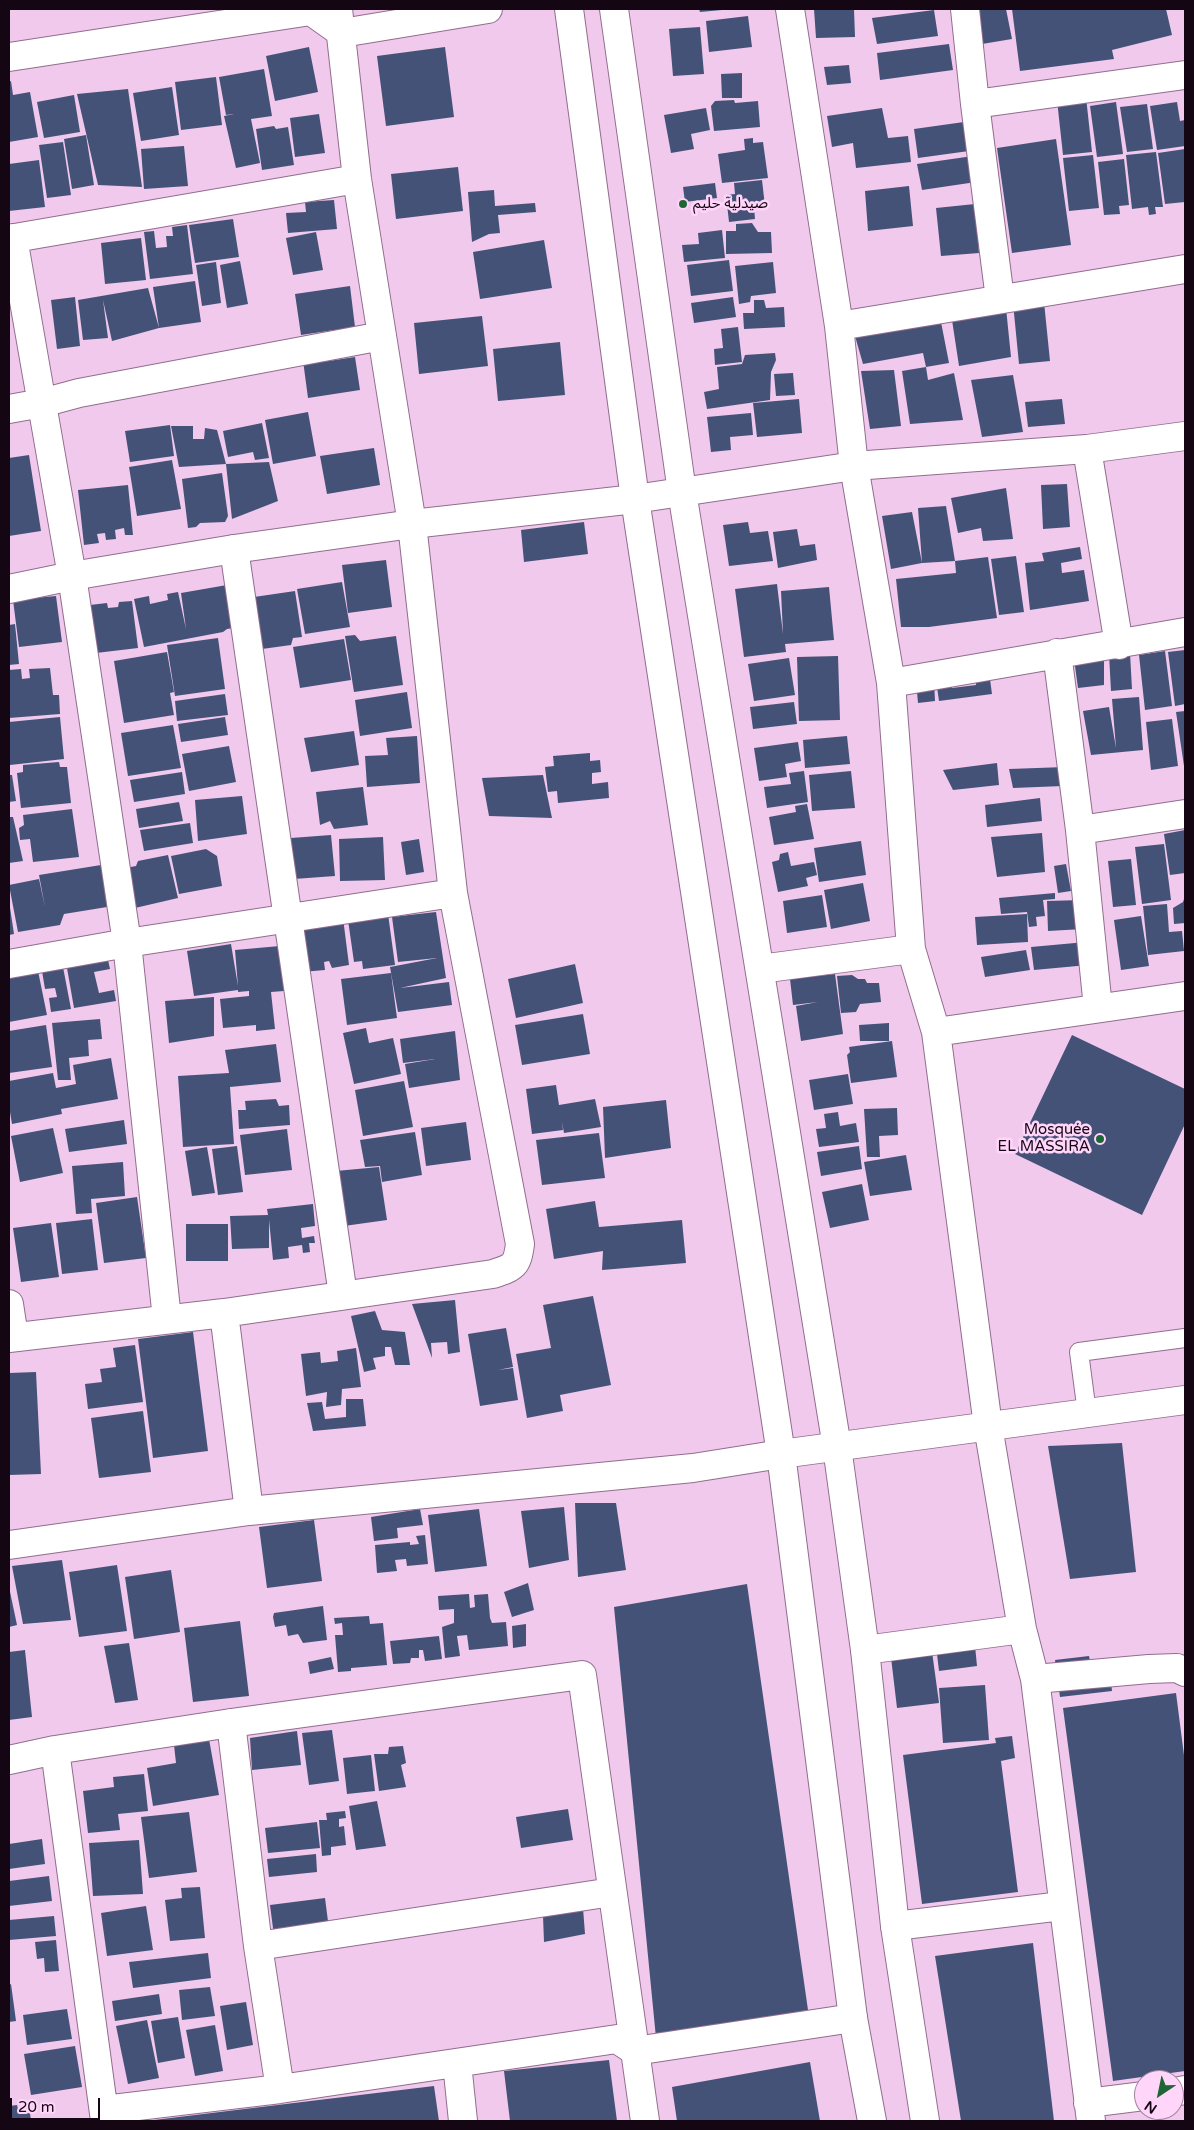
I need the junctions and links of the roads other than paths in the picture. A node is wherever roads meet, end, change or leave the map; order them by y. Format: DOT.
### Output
graph roads {
  1 [pos="488,9"];
  2 [pos="568,9"];
  3 [pos="614,9"];
  4 [pos="790,9"];
  5 [pos="965,9"];
  6 [pos="340,21"];
  7 [pos="9,57"];
  8 [pos="1185,75"];
  9 [pos="975,104"];
  10 [pos="356,179"];
  11 [pos="11,238"];
  12 [pos="1185,269"];
  13 [pos="1000,299"];
  14 [pos="839,326"];
  15 [pos="382,336"];
  16 [pos="42,403"];
  17 [pos="9,409"];
  18 [pos="1185,436"];
  19 [pos="1087,449"];
  20 [pos="854,466"];
  21 [pos="682,492"];
  22 [pos="635,498"];
  23 [pos="412,524"];
  24 [pos="234,549"];
  25 [pos="72,576"];
  26 [pos="9,588"];
  27 [pos="1185,632"];
  28 [pos="1119,645"];
  29 [pos="1057,653"];
  30 [pos="891,683"];
  31 [pos="1185,814"];
  32 [pos="1080,830"];
  33 [pos="453,893"];
  34 [pos="288,918"];
  35 [pos="127,943"];
  36 [pos="910,949"];
  37 [pos="9,964"];
  38 [pos="760,969"];
  39 [pos="1185,996"];
  40 [pos="1098,1008"];
  41 [pos="936,1032"];
  42 [pos="343,1294"];
  43 [pos="9,1304"];
  44 [pos="224,1313"];
  45 [pos="166,1319"];
  46 [pos="12,1338"];
  47 [pos="1185,1338"];
  48 [pos="1185,1400"];
  49 [pos="1087,1413"];
  50 [pos="988,1426"];
  51 [pos="837,1447"];
  52 [pos="781,1454"];
  53 [pos="249,1512"];
  54 [pos="9,1545"];
  55 [pos="1022,1629"];
  56 [pos="865,1650"];
  57 [pos="1185,1672"];
  58 [pos="1035,1679"];
  59 [pos="231,1723"];
  60 [pos="56,1750"];
  61 [pos="9,1760"];
  62 [pos="612,1892"];
  63 [pos="1062,1906"];
  64 [pos="895,1926"];
  65 [pos="258,1946"];
  66 [pos="853,2018"];
  67 [pos="635,2051"];
  68 [pos="457,2063"];
  69 [pos="280,2089"];
  70 [pos="1134,2099"];
  71 [pos="1090,2112"];
  72 [pos="105,2116"];
  73 [pos="463,2121"];
  74 [pos="645,2121"];
  75 [pos="872,2121"];
  76 [pos="925,2121"];
  1 -- 6 [label="street"];
  2 -- 22 [label="street"];
  3 -- 21 [label="street"];
  4 -- 14 [label="street"];
  5 -- 9 [label="street"];
  6 -- 7 [label="street"];
  6 -- 10 [label="street"];
  8 -- 9 [label="street"];
  9 -- 13 [label="street"];
  10 -- 11 [label="street"];
  10 -- 15 [label="street"];
  11 -- 16 [label="street"];
  12 -- 13 [label="street"];
  13 -- 14 [label="street"];
  14 -- 20 [label="street"];
  15 -- 16 [label="street"];
  15 -- 23 [label="street"];
  16 -- 17 [label="street"];
  16 -- 25 [label="street"];
  18 -- 19 [label="street"];
  19 -- 20 [label="street"];
  19 -- 28 [label="street"];
  20 -- 21 [label="street"];
  20 -- 30 [label="street"];
  21 -- 22 [label="street"];
  21 -- 38 [label="street"];
  22 -- 23 [label="street"];
  22 -- 52 [label="street"];
  23 -- 24 [label="street"];
  23 -- 33 [label="street"];
  24 -- 25 [label="street"];
  24 -- 34 [label="street"];
  25 -- 26 [label="street"];
  25 -- 35 [label="street"];
  27 -- 28 [label="street"];
  28 -- 29 [label="street"];
  29 -- 30 [label="street"];
  29 -- 32 [label="street"];
  30 -- 36 [label="street"];
  31 -- 32 [label="street"];
  32 -- 40 [label="street"];
  33 -- 34 [label="street"];
  33 -- 42 [label="street"];
  34 -- 35 [label="street"];
  34 -- 42 [label="street"];
  35 -- 37 [label="street"];
  35 -- 45 [label="street"];
  36 -- 38 [label="street"];
  36 -- 41 [label="street"];
  38 -- 51 [label="street"];
  39 -- 40 [label="street"];
  40 -- 41 [label="street"];
  41 -- 50 [label="street"];
  42 -- 44 [label="street"];
  43 -- 46 [label="street"];
  44 -- 45 [label="street"];
  44 -- 53 [label="street"];
  45 -- 46 [label="street"];
  47 -- 49 [label="lane"];
  48 -- 49 [label="street"];
  49 -- 50 [label="street"];
  50 -- 51 [label="street"];
  50 -- 55 [label="street"];
  51 -- 52 [label="street"];
  51 -- 56 [label="street"];
  52 -- 53 [label="street"];
  52 -- 66 [label="street"];
  53 -- 54 [label="street"];
  55 -- 56 [label="street"];
  55 -- 58 [label="street"];
  56 -- 64 [label="street"];
  57 -- 58 [label="street"];
  58 -- 63 [label="street"];
  59 -- 60 [label="street"];
  59 -- 62 [label="street"];
  59 -- 65 [label="street"];
  60 -- 61 [label="street"];
  60 -- 72 [label="street"];
  62 -- 65 [label="street"];
  62 -- 67 [label="street"];
  63 -- 64 [label="street"];
  63 -- 71 [label="street"];
  64 -- 76 [label="street"];
  65 -- 69 [label="street"];
  66 -- 67 [label="street"];
  66 -- 75 [label="street"];
  67 -- 68 [label="street"];
  67 -- 74 [label="street"];
  68 -- 69 [label="street"];
  68 -- 73 [label="street"];
  69 -- 72 [label="street"];
  70 -- 71 [label="street"];
}
